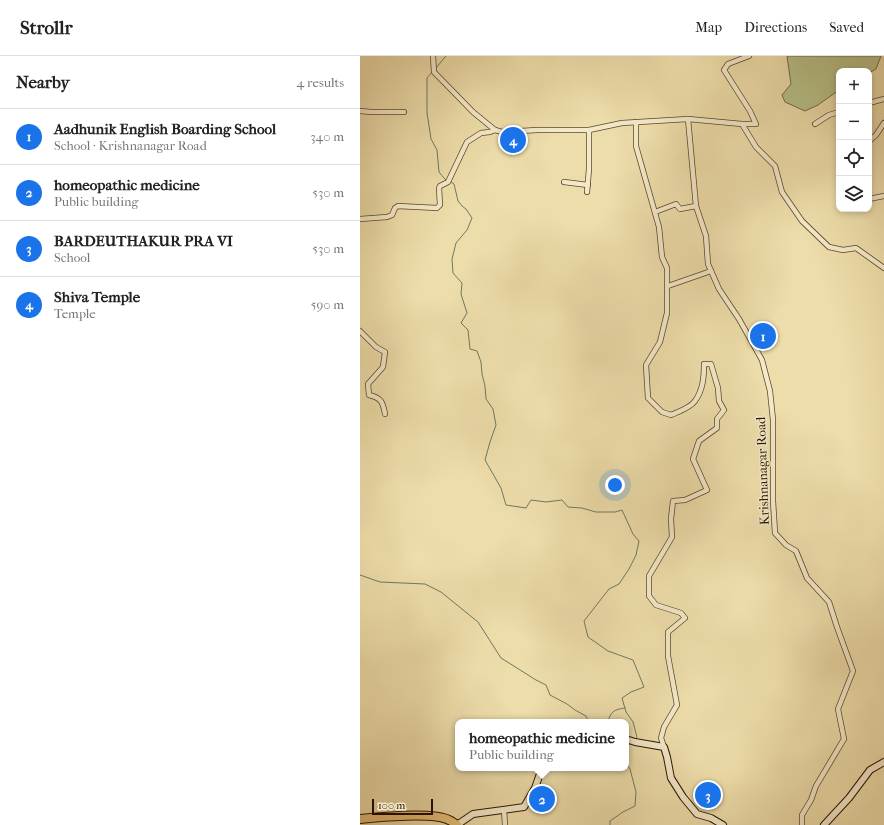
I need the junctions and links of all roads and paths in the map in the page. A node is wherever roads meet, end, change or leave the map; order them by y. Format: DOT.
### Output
graph roads {
  1 [pos="433,56"];
  2 [pos="749,56"];
  3 [pos="884,99"];
  4 [pos="872,102"];
  5 [pos="360,111"];
  6 [pos="404,112"];
  7 [pos="836,113"];
  8 [pos="688,119"];
  9 [pos="636,122"];
  10 [pos="884,123"];
  11 [pos="742,124"];
  12 [pos="814,124"];
  13 [pos="495,130"];
  14 [pos="589,130"];
  15 [pos="502,132"];
  16 [pos="870,140"];
  17 [pos="512,152"];
  18 [pos="564,182"];
  19 [pos="588,186"];
  20 [pos="587,192"];
  21 [pos="884,196"];
  22 [pos="872,198"];
  23 [pos="696,206"];
  24 [pos="655,212"];
  25 [pos="360,219"];
  26 [pos="884,268"];
  27 [pos="711,271"];
  28 [pos="668,286"];
  29 [pos="360,331"];
  30 [pos="385,414"];
  31 [pos="629,740"];
  32 [pos="664,747"];
  33 [pos="884,762"];
  34 [pos="541,771"];
  35 [pos="504,810"];
  36 [pos="360,819"];
  37 [pos="373,821"];
  38 [pos="457,825"];
  39 [pos="505,825"];
  40 [pos="723,825"];
  41 [pos="802,825"];
  42 [pos="824,825"];
  1 -- 13 [label="street"];
  2 -- 11 [label="street"];
  3 -- 4 [label="street"];
  5 -- 6 [label="street"];
  7 -- 12 [label="street"];
  8 -- 9 [label="street"];
  8 -- 11 [label="street"];
  8 -- 23 [label="street, Krishnanagar Road"];
  9 -- 14 [label="street"];
  9 -- 24 [label="street"];
  10 -- 16 [label="street"];
  11 -- 26 [label="street"];
  13 -- 15 [label="street"];
  13 -- 25 [label="street"];
  14 -- 15 [label="street"];
  14 -- 19 [label="street"];
  15 -- 17 [label="street"];
  18 -- 19 [label="street"];
  19 -- 20 [label="street"];
  21 -- 22 [label="street"];
  23 -- 24 [label="street"];
  23 -- 27 [label="street, Krishnanagar Road"];
  24 -- 28 [label="street"];
  27 -- 28 [label="street"];
  27 -- 41 [label="street, Krishnanagar Road"];
  28 -- 32 [label="street"];
  29 -- 30 [label="street"];
  31 -- 32 [label="street"];
  32 -- 40 [label="street"];
  33 -- 42 [label="street"];
  34 -- 35 [label="street"];
  35 -- 38 [label="street"];
  35 -- 39 [label="street"];
  36 -- 37 [label="highway"];
  37 -- 38 [label="highway"];
}
